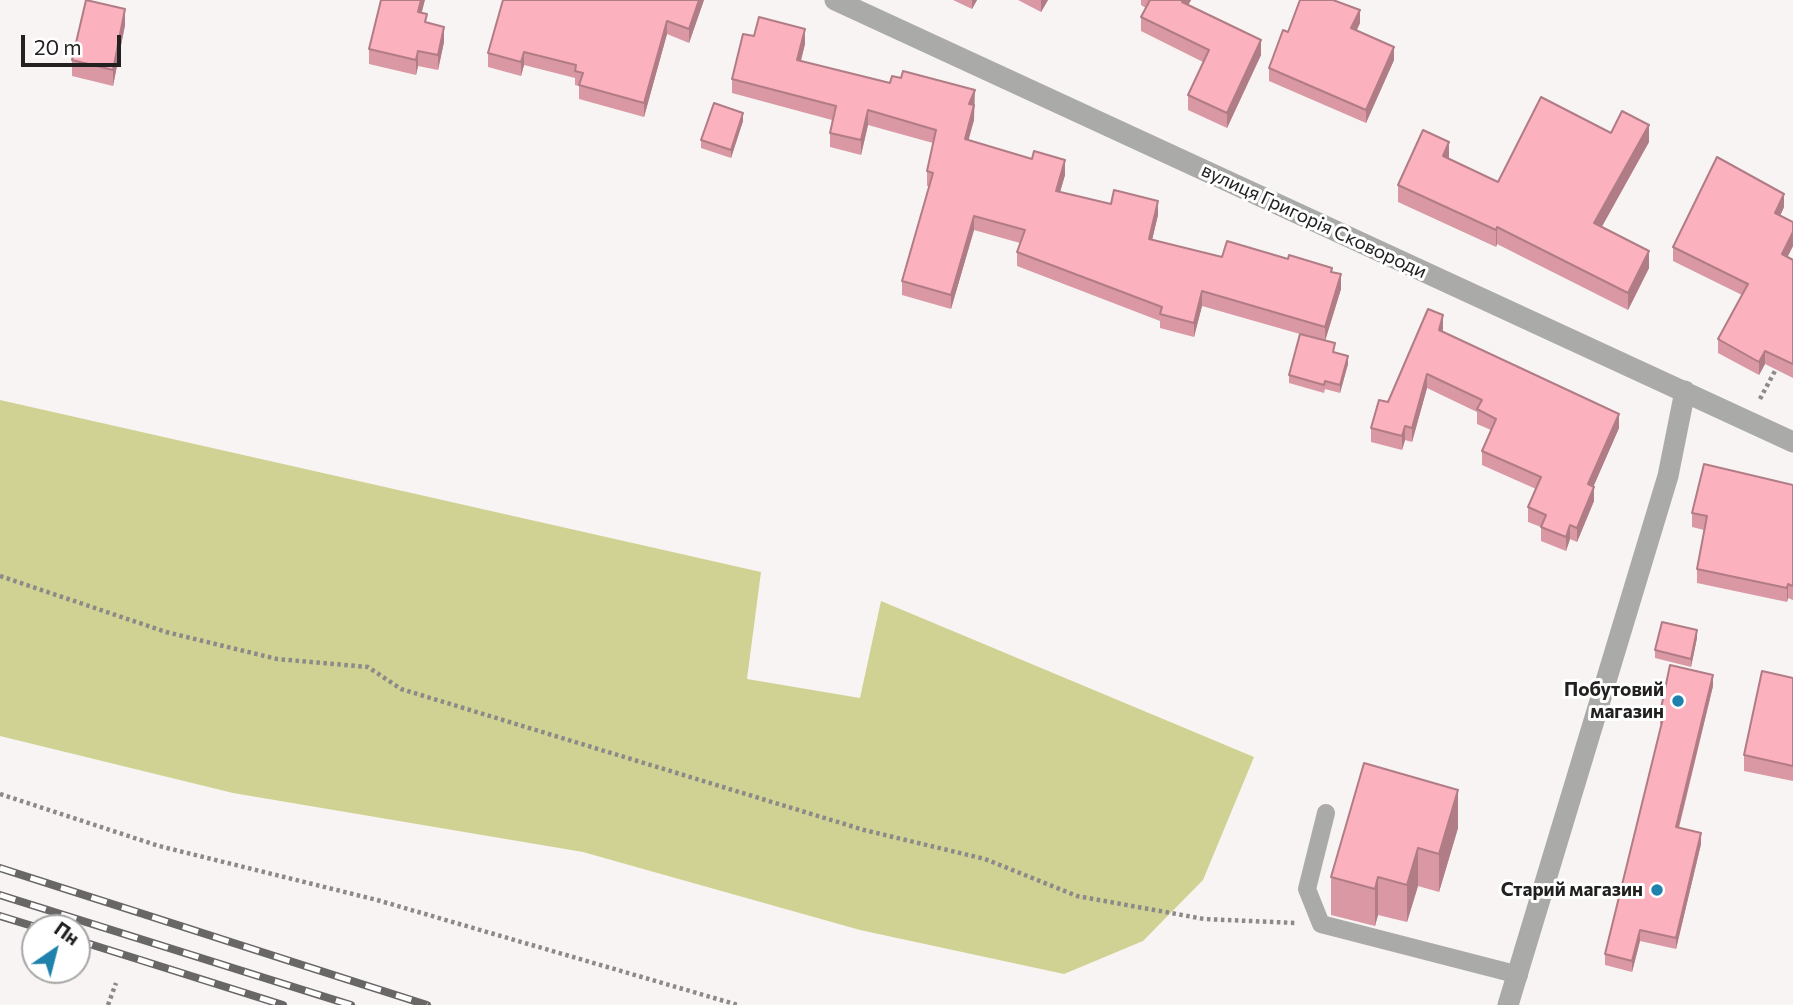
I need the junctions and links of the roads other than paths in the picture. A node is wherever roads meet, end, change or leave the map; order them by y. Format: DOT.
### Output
graph roads {
  1 [pos="835,0"];
  2 [pos="1685,391"];
  3 [pos="1793,442"];
  4 [pos="1326,813"];
  5 [pos="1519,975"];
  6 [pos="1508,1005"];
  1 -- 2 [label="street, вулиця Григорія Сковороди"];
  2 -- 3 [label="street, вулиця Григорія Сковороди"];
  2 -- 5 [label="street"];
  4 -- 5 [label="lane"];
  5 -- 6 [label="street"];
}
